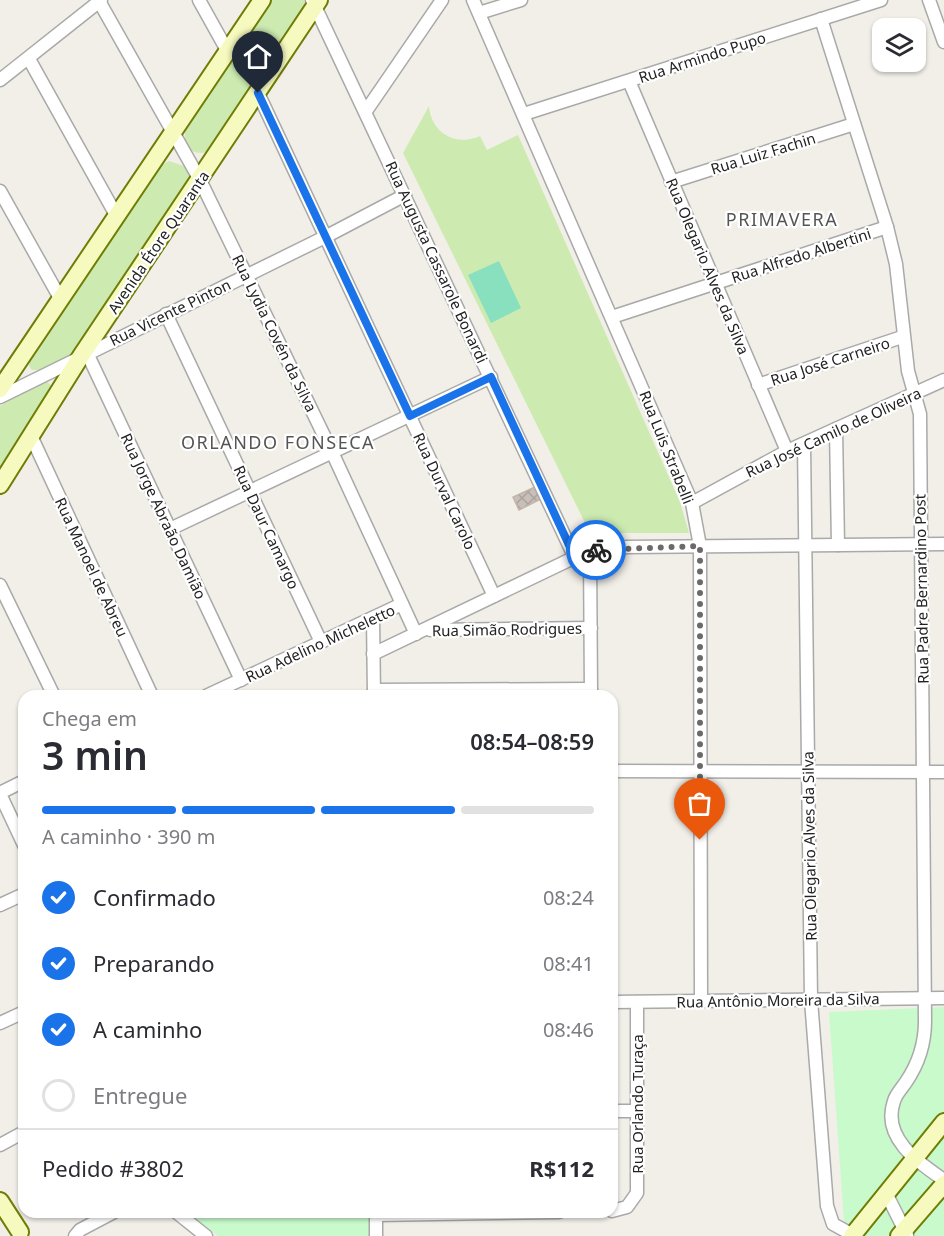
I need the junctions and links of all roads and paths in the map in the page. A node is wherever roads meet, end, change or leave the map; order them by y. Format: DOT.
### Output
graph roads {
  1 [pos="199,0"];
  2 [pos="262,0"];
  3 [pos="442,0"];
  4 [pos="473,0"];
  5 [pos="521,0"];
  6 [pos="881,0"];
  7 [pos="929,0"];
  8 [pos="100,1"];
  9 [pos="315,1"];
  10 [pos="479,13"];
  11 [pos="820,19"];
  12 [pos="944,42"];
  13 [pos="228,52"];
  14 [pos="28,59"];
  15 [pos="0,80"];
  16 [pos="628,81"];
  17 [pos="258,93"];
  18 [pos="366,111"];
  19 [pos="524,114"];
  20 [pos="854,124"];
  21 [pos="172,134"];
  22 [pos="200,180"];
  23 [pos="671,182"];
  24 [pos="0,191"];
  25 [pos="405,195"];
  26 [pos="116,215"];
  27 [pos="887,226"];
  28 [pos="326,237"];
  29 [pos="247,275"];
  30 [pos="715,283"];
  31 [pos="60,298"];
  32 [pos="166,314"];
  33 [pos="612,317"];
  34 [pos="902,337"];
  35 [pos="84,354"];
  36 [pos="491,377"];
  37 [pos="944,380"];
  38 [pos="758,384"];
  39 [pos="0,389"];
  40 [pos="916,393"];
  41 [pos="0,397"];
  42 [pos="410,416"];
  43 [pos="836,429"];
  44 [pos="32,438"];
  45 [pos="804,444"];
  46 [pos="787,451"];
  47 [pos="332,452"];
  48 [pos="0,485"];
  49 [pos="250,491"];
  50 [pos="692,503"];
  51 [pos="170,529"];
  52 [pos="944,544"];
  53 [pos="805,545"];
  54 [pos="838,545"];
  55 [pos="921,545"];
  56 [pos="700,546"];
  57 [pos="590,550"];
  58 [pos="575,558"];
  59 [pos="0,585"];
  60 [pos="494,596"];
  61 [pos="402,604"];
  62 [pos="373,618"];
  63 [pos="591,628"];
  64 [pos="420,632"];
  65 [pos="321,642"];
  66 [pos="373,654"];
  67 [pos="241,680"];
  68 [pos="51,690"];
  69 [pos="149,690"];
  70 [pos="219,690"];
  71 [pos="374,690"];
  72 [pos="591,690"];
  73 [pos="618,771"];
  74 [pos="700,771"];
  75 [pos="807,771"];
  76 [pos="923,772"];
  77 [pos="944,772"];
  78 [pos="18,784"];
  79 [pos="0,793"];
  80 [pos="18,832"];
  81 [pos="18,897"];
  82 [pos="0,905"];
  83 [pos="926,999"];
  84 [pos="944,999"];
  85 [pos="811,1000"];
  86 [pos="701,1001"];
  87 [pos="618,1002"];
  88 [pos="637,1002"];
  89 [pos="18,1015"];
  90 [pos="0,1023"];
  91 [pos="636,1110"];
  92 [pos="618,1111"];
  93 [pos="944,1122"];
  94 [pos="18,1135"];
  95 [pos="0,1145"];
  96 [pos="913,1158"];
  97 [pos="944,1182"];
  98 [pos="886,1194"];
  99 [pos="0,1201"];
  100 [pos="618,1209"];
  101 [pos="0,1217"];
  102 [pos="103,1218"];
  103 [pos="184,1218"];
  104 [pos="376,1218"];
  105 [pos="23,1234"];
  106 [pos="904,1234"];
  107 [pos="75,1236"];
  108 [pos="206,1236"];
  109 [pos="376,1236"];
  110 [pos="852,1236"];
  1 -- 13 [label="street"];
  2 -- 13 [label="street"];
  3 -- 18 [label="street"];
  4 -- 10 [label="street, Rua Luis Strabelli"];
  5 -- 10 [label="street"];
  6 -- 11 [label="street, Rua Armindo Pupo"];
  7 -- 12 [label="street"];
  8 -- 14 [label="street"];
  8 -- 21 [label="street, Rua Lydia Covén da Silva"];
  9 -- 17 [label="street, Avenida Étore Quaranta"];
  9 -- 18 [label="street, Rua Augusta Cassarole Bonardi"];
  10 -- 19 [label="street, Rua Luis Strabelli"];
  11 -- 16 [label="street, Rua Armindo Pupo"];
  11 -- 20 [label="street, Rua Padre Bernardino Post"];
  13 -- 21 [label="street"];
  14 -- 15 [label="street"];
  14 -- 26 [label="street"];
  16 -- 19 [label="street, Rua Armindo Pupo"];
  16 -- 23 [label="street, Rua Olegario Alves da Silva"];
  17 -- 22 [label="street, Avenida Étore Quaranta"];
  17 -- 28 [label="street, Rua Durval Carolo"];
  18 -- 25 [label="street, Rua Augusta Cassarole Bonardi"];
  19 -- 33 [label="street, Rua Luis Strabelli"];
  20 -- 23 [label="street, Rua Luiz Fachin"];
  20 -- 27 [label="street, Rua Padre Bernardino Post"];
  21 -- 22 [label="street, Rua Lydia Covén da Silva"];
  21 -- 26 [label="street"];
  22 -- 29 [label="street, Rua Lydia Covén da Silva"];
  22 -- 35 [label="street, Avenida Étore Quaranta"];
  23 -- 30 [label="street, Rua Olegario Alves da Silva"];
  24 -- 31 [label="street"];
  25 -- 28 [label="street, Rua Vicente Pinton"];
  25 -- 36 [label="street, Rua Augusta Cassarole Bonardi"];
  26 -- 31 [label="street"];
  27 -- 30 [label="street, Rua Alfredo Albertini"];
  27 -- 34 [label="street, Rua Padre Bernardino Post"];
  28 -- 29 [label="street, Rua Vicente Pinton"];
  28 -- 42 [label="street, Rua Durval Carolo"];
  29 -- 32 [label="street, Rua Vicente Pinton"];
  29 -- 47 [label="street, Rua Lydia Covén da Silva"];
  30 -- 33 [label="street, Rua Alfredo Albertini"];
  30 -- 38 [label="street, Rua Olegario Alves da Silva"];
  31 -- 39 [label="street"];
  32 -- 35 [label="street, Rua Vicente Pinton"];
  32 -- 49 [label="street, Rua Daur Camargo"];
  33 -- 50 [label="street, Rua Luis Strabelli"];
  34 -- 38 [label="street, Rua José Carneiro"];
  34 -- 40 [label="street, Rua Padre Bernardino Post"];
  35 -- 41 [label="street, Rua Vicente Pinton"];
  35 -- 44 [label="street, Avenida Étore Quaranta"];
  35 -- 51 [label="street, Rua Jorge Abraão Damião"];
  36 -- 42 [label="street"];
  36 -- 58 [label="street, Rua Augusta Cassarole Bonardi"];
  37 -- 40 [label="street, Rua José Camilo de Oliveira"];
  38 -- 46 [label="street, Rua Olegario Alves da Silva"];
  40 -- 43 [label="street, Rua José Camilo de Oliveira"];
  40 -- 55 [label="street, Rua Padre Bernardino Post"];
  42 -- 47 [label="street"];
  42 -- 60 [label="street, Rua Durval Carolo"];
  43 -- 45 [label="street, Rua José Camilo de Oliveira"];
  43 -- 54 [label="street"];
  44 -- 48 [label="street, Avenida Étore Quaranta"];
  44 -- 69 [label="street, Rua Manoel de Abreu"];
  45 -- 46 [label="street, Rua José Camilo de Oliveira"];
  45 -- 53 [label="street, Rua Olegario Alves da Silva"];
  46 -- 50 [label="street, Rua José Camilo de Oliveira"];
  47 -- 49 [label="street"];
  47 -- 61 [label="street, Rua Lydia Covén da Silva"];
  49 -- 51 [label="street"];
  49 -- 65 [label="street, Rua Daur Camargo"];
  50 -- 56 [label="street, Rua Luis Strabelli"];
  51 -- 67 [label="street, Rua Jorge Abraão Damião"];
  52 -- 55 [label="street"];
  53 -- 54 [label="street"];
  53 -- 56 [label="street"];
  53 -- 75 [label="street, Rua Olegario Alves da Silva"];
  54 -- 55 [label="street"];
  55 -- 76 [label="street, Rua Padre Bernardino Post"];
  56 -- 57 [label="street"];
  56 -- 74 [label="street, Rua Luis Strabelli"];
  57 -- 58 [label="street"];
  57 -- 63 [label="street"];
  58 -- 60 [label="street"];
  59 -- 68 [label="street"];
  60 -- 64 [label="street"];
  61 -- 62 [label="street, Rua Adelino Micheletto"];
  61 -- 64 [label="street, Rua Lydia Covén da Silva"];
  62 -- 65 [label="street, Rua Adelino Micheletto"];
  62 -- 66 [label="street"];
  63 -- 64 [label="street, Rua Simão Rodrigues"];
  63 -- 72 [label="street"];
  64 -- 66 [label="street"];
  65 -- 67 [label="street, Rua Adelino Micheletto"];
  66 -- 71 [label="street"];
  67 -- 70 [label="street, Rua Adelino Micheletto"];
  73 -- 74 [label="street"];
  74 -- 75 [label="street"];
  74 -- 86 [label="street, Rua Luis Strabelli"];
  75 -- 76 [label="street"];
  75 -- 85 [label="street, Rua Olegario Alves da Silva"];
  76 -- 77 [label="street"];
  76 -- 83 [label="street, Rua Padre Bernardino Post"];
  78 -- 79 [label="street"];
  79 -- 80 [label="street"];
  81 -- 82 [label="street"];
  83 -- 84 [label="street, Rua Antônio Moreira da Silva"];
  83 -- 85 [label="street, Rua Antônio Moreira da Silva"];
  83 -- 96 [label="street, Rua Padre Bernardino Post"];
  85 -- 86 [label="street, Rua Antônio Moreira da Silva"];
  85 -- 110 [label="street, Rua Olegario Alves da Silva"];
  86 -- 88 [label="street, Rua Antônio Moreira da Silva"];
  87 -- 88 [label="street, Rua Antônio Moreira da Silva"];
  88 -- 91 [label="street, Rua Orlando Turaça"];
  89 -- 90 [label="street"];
  91 -- 92 [label="street"];
  91 -- 100 [label="street, Rua Orlando Turaça"];
  93 -- 96 [label="street"];
  94 -- 95 [label="street"];
  96 -- 97 [label="street, Rua Padre Bernardino Post"];
  96 -- 98 [label="street"];
  97 -- 106 [label="street"];
  98 -- 106 [label="street"];
  98 -- 110 [label="street"];
  99 -- 105 [label="street"];
  101 -- 105 [label="street"];
  102 -- 107 [label="street"];
  103 -- 108 [label="street"];
  104 -- 109 [label="street"];
}
